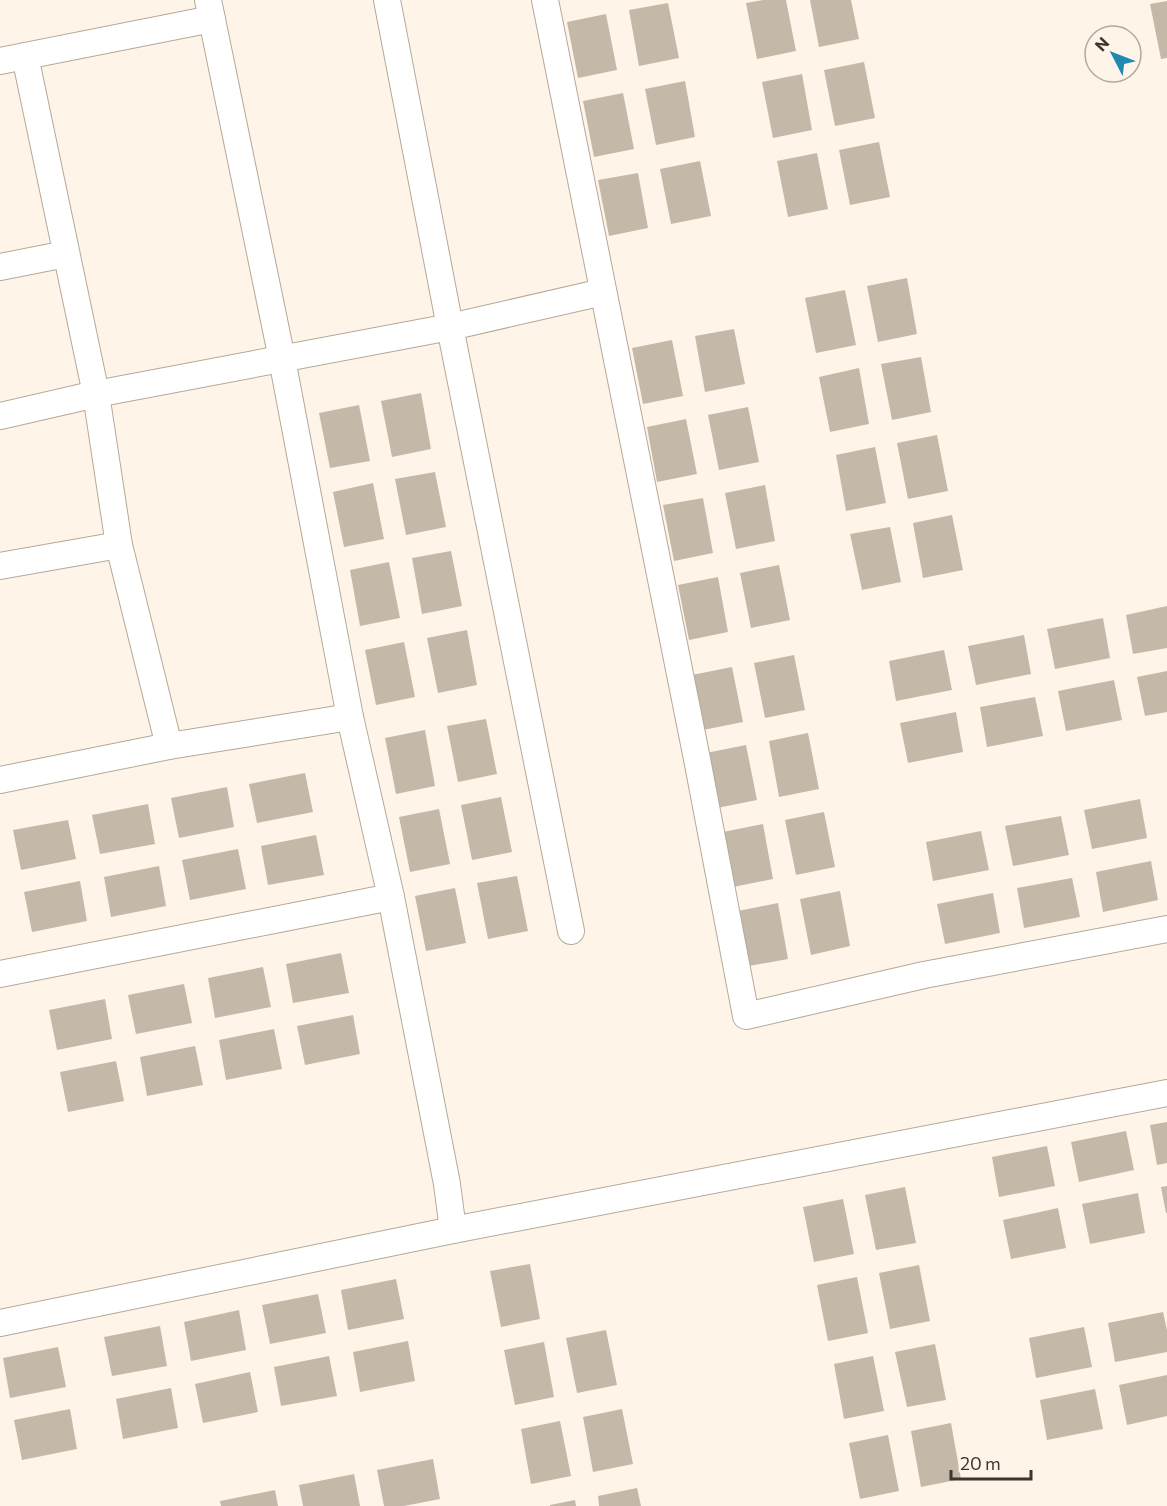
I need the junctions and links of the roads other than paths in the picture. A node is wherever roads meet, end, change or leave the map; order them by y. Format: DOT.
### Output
graph roads {
  1 [pos="387,0"];
  2 [pos="545,0"];
  3 [pos="210,9"];
  4 [pos="25,56"];
  5 [pos="0,60"];
  6 [pos="66,254"];
  7 [pos="0,267"];
  8 [pos="603,292"];
  9 [pos="450,327"];
  10 [pos="282,359"];
  11 [pos="96,394"];
  12 [pos="0,416"];
  13 [pos="118,545"];
  14 [pos="0,566"];
  15 [pos="350,717"];
  16 [pos="169,746"];
  17 [pos="0,780"];
  18 [pos="391,897"];
  19 [pos="1167,928"];
  20 [pos="571,931"];
  21 [pos="0,974"];
  22 [pos="1167,1093"];
  23 [pos="453,1230"];
  24 [pos="0,1323"];
  1 -- 9 [label="street"];
  2 -- 8 [label="street"];
  3 -- 4 [label="street"];
  3 -- 10 [label="street"];
  4 -- 5 [label="street"];
  4 -- 6 [label="street"];
  6 -- 7 [label="street"];
  6 -- 11 [label="street"];
  8 -- 9 [label="street"];
  8 -- 19 [label="street"];
  9 -- 10 [label="street"];
  9 -- 20 [label="street"];
  10 -- 11 [label="street"];
  10 -- 15 [label="street"];
  11 -- 12 [label="street"];
  11 -- 13 [label="street"];
  13 -- 14 [label="street"];
  13 -- 16 [label="street"];
  15 -- 16 [label="street"];
  15 -- 18 [label="street"];
  16 -- 17 [label="street"];
  18 -- 21 [label="street"];
  18 -- 23 [label="street"];
  22 -- 23 [label="street"];
  23 -- 24 [label="street"];
}
